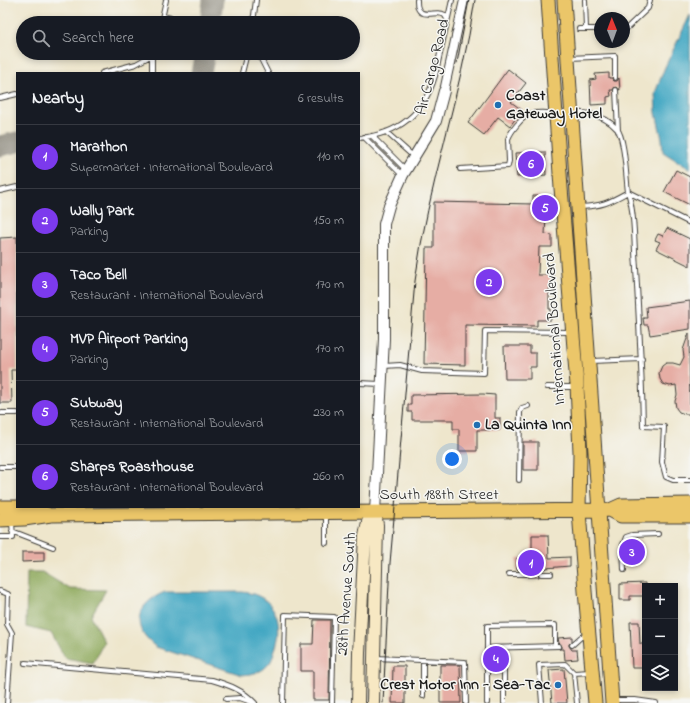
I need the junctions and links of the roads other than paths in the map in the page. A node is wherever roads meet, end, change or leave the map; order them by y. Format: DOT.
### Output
graph roads {
  1 [pos="166,0"];
  2 [pos="256,0"];
  3 [pos="417,0"];
  4 [pos="452,0"];
  5 [pos="464,0"];
  6 [pos="548,0"];
  7 [pos="564,0"];
  8 [pos="585,0"];
  9 [pos="650,0"];
  10 [pos="163,16"];
  11 [pos="254,16"];
  12 [pos="447,23"];
  13 [pos="630,25"];
  14 [pos="579,29"];
  15 [pos="586,29"];
  16 [pos="594,29"];
  17 [pos="568,58"];
  18 [pos="142,60"];
  19 [pos="152,60"];
  20 [pos="245,60"];
  21 [pos="262,60"];
  22 [pos="106,72"];
  23 [pos="152,72"];
  24 [pos="242,72"];
  25 [pos="268,72"];
  26 [pos="615,78"];
  27 [pos="616,90"];
  28 [pos="444,91"];
  29 [pos="16,94"];
  30 [pos="0,98"];
  31 [pos="556,113"];
  32 [pos="572,113"];
  33 [pos="618,131"];
  34 [pos="386,132"];
  35 [pos="372,136"];
  36 [pos="361,138"];
  37 [pos="414,157"];
  38 [pos="460,169"];
  39 [pos="404,173"];
  40 [pos="16,187"];
  41 [pos="0,191"];
  42 [pos="628,192"];
  43 [pos="578,207"];
  44 [pos="690,223"];
  45 [pos="573,332"];
  46 [pos="642,359"];
  47 [pos="589,361"];
  48 [pos="382,366"];
  49 [pos="360,383"];
  50 [pos="381,384"];
  51 [pos="547,387"];
  52 [pos="577,387"];
  53 [pos="528,406"];
  54 [pos="0,413"];
  55 [pos="16,413"];
  56 [pos="16,466"];
  57 [pos="0,467"];
  58 [pos="519,480"];
  59 [pos="690,480"];
  60 [pos="690,504"];
  61 [pos="0,507"];
  62 [pos="16,507"];
  63 [pos="27,508"];
  64 [pos="579,510"];
  65 [pos="605,510"];
  66 [pos="114,511"];
  67 [pos="326,512"];
  68 [pos="375,512"];
  69 [pos="51,515"];
  70 [pos="690,516"];
  71 [pos="8,524"];
  72 [pos="658,534"];
  73 [pos="0,537"];
  74 [pos="326,543"];
  75 [pos="53,547"];
  76 [pos="624,570"];
  77 [pos="509,574"];
  78 [pos="526,574"];
  79 [pos="541,574"];
  80 [pos="551,574"];
  81 [pos="0,591"];
  82 [pos="589,636"];
  83 [pos="572,645"];
  84 [pos="487,648"];
  85 [pos="504,648"];
  86 [pos="374,658"];
  87 [pos="591,658"];
  88 [pos="423,660"];
  89 [pos="25,663"];
  90 [pos="592,672"];
  91 [pos="574,673"];
  92 [pos="423,696"];
  93 [pos="226,699"];
  94 [pos="610,702"];
  95 [pos="633,702"];
  96 [pos="7,703"];
  97 [pos="255,703"];
  98 [pos="283,703"];
  99 [pos="332,703"];
  100 [pos="358,703"];
  101 [pos="373,703"];
  102 [pos="466,703"];
  103 [pos="487,703"];
  104 [pos="504,703"];
  105 [pos="542,703"];
  106 [pos="577,703"];
  107 [pos="595,703"];
  108 [pos="656,703"];
  1 -- 10 [label="lane"];
  2 -- 11 [label="lane"];
  3 -- 12 [label="lane"];
  4 -- 12 [label="lane"];
  5 -- 28 [label="street, Air Cargo Road"];
  6 -- 31 [label="main road, International Boulevard"];
  7 -- 17 [label="main road, International Boulevard"];
  8 -- 15 [label="lane"];
  9 -- 13 [label="lane"];
  12 -- 34 [label="lane"];
  14 -- 15 [label="lane"];
  15 -- 16 [label="lane"];
  17 -- 26 [label="lane"];
  17 -- 32 [label="main road, International Boulevard"];
  18 -- 22 [label="lane"];
  19 -- 23 [label="lane"];
  20 -- 24 [label="lane"];
  21 -- 25 [label="lane"];
  27 -- 33 [label="lane"];
  28 -- 37 [label="street, Air Cargo Road"];
  29 -- 30 [label="lane"];
  31 -- 32 [label="lane"];
  31 -- 38 [label="lane"];
  31 -- 45 [label="main road, International Boulevard"];
  32 -- 33 [label="lane"];
  32 -- 43 [label="main road, International Boulevard"];
  33 -- 42 [label="lane"];
  34 -- 35 [label="lane"];
  34 -- 37 [label="lane"];
  35 -- 36 [label="lane"];
  35 -- 39 [label="lane"];
  36 -- 39 [label="lane"];
  37 -- 39 [label="street, Air Cargo Road"];
  39 -- 48 [label="street, Air Cargo Road"];
  40 -- 41 [label="lane"];
  42 -- 43 [label="lane"];
  42 -- 44 [label="lane"];
  42 -- 46 [label="lane"];
  43 -- 47 [label="main road, International Boulevard"];
  45 -- 48 [label="lane"];
  45 -- 52 [label="main road, International Boulevard"];
  46 -- 47 [label="lane"];
  46 -- 59 [label="lane"];
  47 -- 65 [label="main road, International Boulevard"];
  48 -- 50 [label="street, Air Cargo Road"];
  49 -- 50 [label="lane"];
  50 -- 68 [label="street, Air Cargo Road"];
  51 -- 52 [label="lane"];
  52 -- 64 [label="main road, International Boulevard"];
  53 -- 58 [label="lane"];
  54 -- 55 [label="lane"];
  56 -- 57 [label="lane"];
  60 -- 65 [label="main road, South 188th Street"];
  61 -- 62 [label="main road"];
  63 -- 69 [label="main road, South 188th Street"];
  64 -- 65 [label="main road, South 188th Street"];
  64 -- 68 [label="main road, South 188th Street"];
  64 -- 82 [label="main road, International Boulevard"];
  65 -- 70 [label="main road, South 188th Street"];
  65 -- 94 [label="main road, International Boulevard"];
  66 -- 67 [label="main road, South 188th Street"];
  66 -- 69 [label="main road, South 188th Street"];
  67 -- 68 [label="main road, South 188th Street"];
  67 -- 74 [label="lane"];
  68 -- 86 [label="main road, 28th Avenue South"];
  68 -- 100 [label="main road, 28th Avenue South"];
  69 -- 71 [label="main road, South 188th Street"];
  71 -- 73 [label="lane"];
  71 -- 75 [label="lane"];
  72 -- 76 [label="lane"];
  77 -- 78 [label="lane"];
  79 -- 80 [label="lane"];
  81 -- 96 [label="lane"];
  82 -- 83 [label="lane"];
  82 -- 87 [label="main road, International Boulevard"];
  84 -- 85 [label="lane"];
  84 -- 85 [label="lane"];
  84 -- 103 [label="lane"];
  85 -- 104 [label="lane"];
  86 -- 88 [label="lane"];
  86 -- 101 [label="main road, 28th Avenue South"];
  87 -- 90 [label="main road, International Boulevard"];
  87 -- 94 [label="main road"];
  88 -- 92 [label="lane"];
  88 -- 102 [label="lane"];
  89 -- 97 [label="lane"];
  90 -- 91 [label="lane"];
  90 -- 107 [label="main road, International Boulevard"];
  91 -- 105 [label="lane"];
  91 -- 106 [label="lane"];
  93 -- 97 [label="lane"];
  94 -- 95 [label="lane"];
  95 -- 108 [label="lane"];
  98 -- 99 [label="lane"];
}
